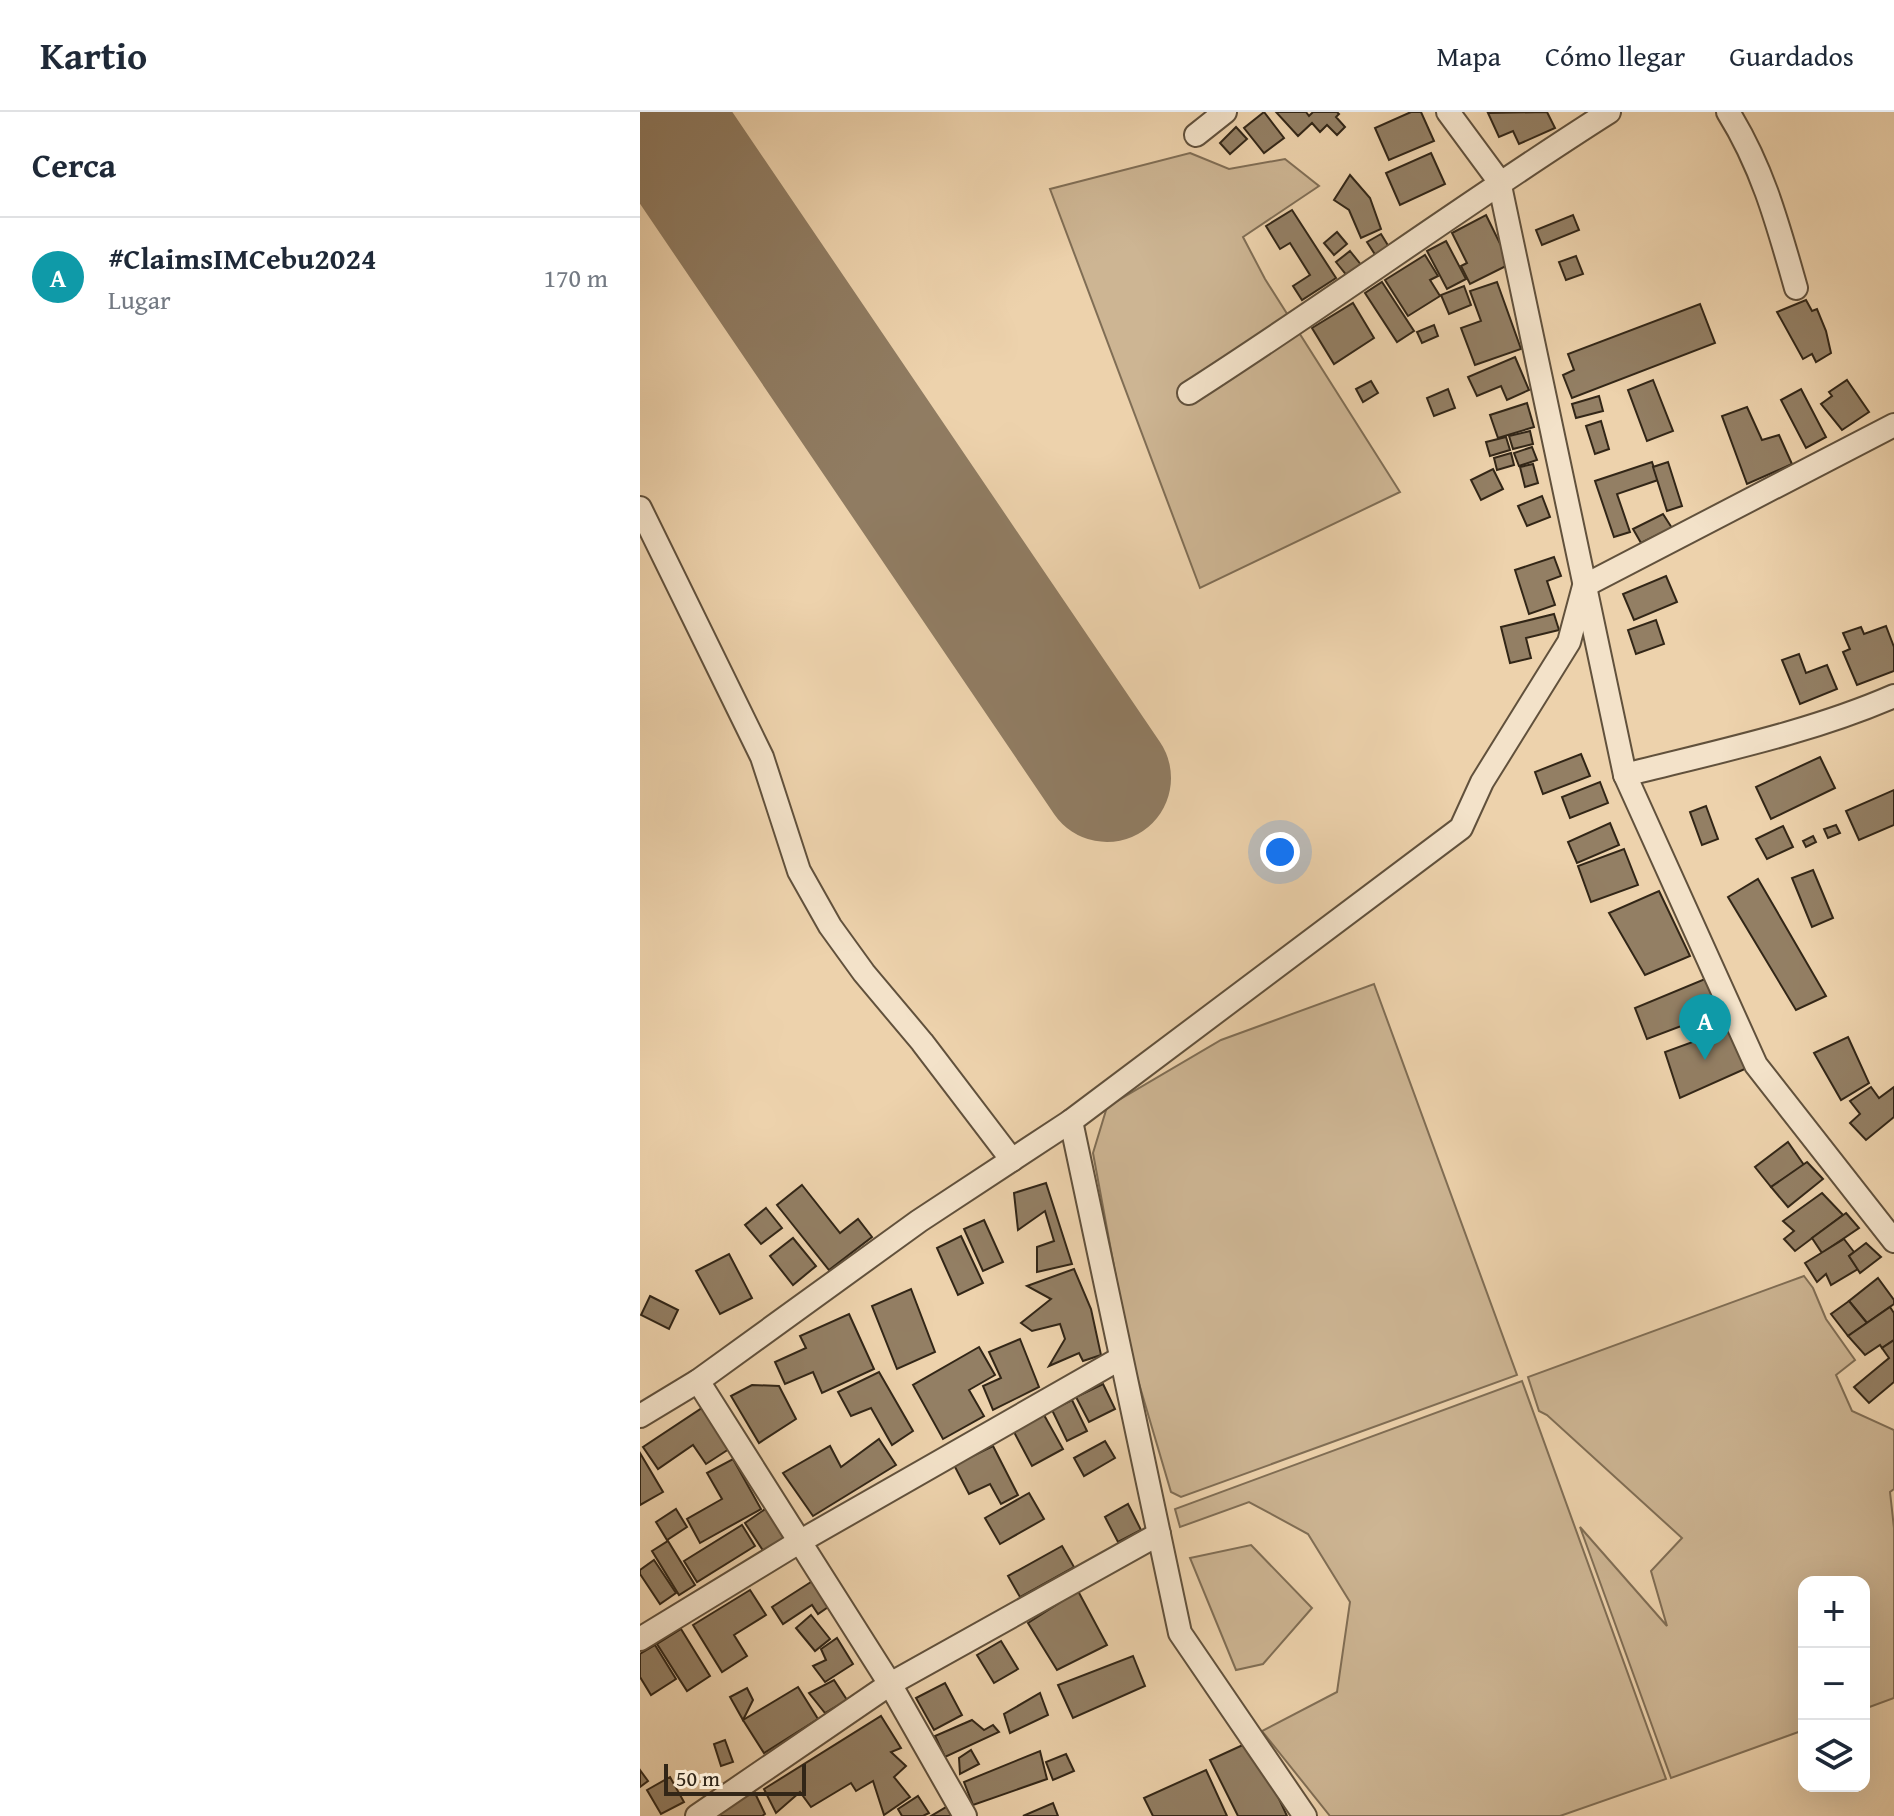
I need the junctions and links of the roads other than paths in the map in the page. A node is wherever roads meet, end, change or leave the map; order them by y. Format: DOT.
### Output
graph roads {
  1 [pos="1225,112"];
  2 [pos="1448,112"];
  3 [pos="1609,112"];
  4 [pos="1728,112"];
  5 [pos="1196,135"];
  6 [pos="1499,181"];
  7 [pos="1796,288"];
  8 [pos="1189,393"];
  9 [pos="1894,425"];
  10 [pos="640,508"];
  11 [pos="1584,586"];
  12 [pos="1894,696"];
  13 [pos="1625,775"];
  14 [pos="1071,1121"];
  15 [pos="1012,1160"];
  16 [pos="1894,1241"];
  17 [pos="1121,1358"];
  18 [pos="698,1381"];
  19 [pos="640,1416"];
  20 [pos="1159,1534"];
  21 [pos="799,1542"];
  22 [pos="640,1639"];
  23 [pos="890,1684"];
  24 [pos="697,1816"];
  25 [pos="965,1816"];
  26 [pos="1305,1816"];
  1 -- 5 [label="street"];
  2 -- 6 [label="street"];
  3 -- 6 [label="street"];
  4 -- 7 [label="street"];
  6 -- 8 [label="street"];
  6 -- 11 [label="street"];
  9 -- 11 [label="street"];
  10 -- 15 [label="street"];
  11 -- 13 [label="street"];
  11 -- 14 [label="street"];
  12 -- 13 [label="street"];
  13 -- 16 [label="street"];
  14 -- 15 [label="street"];
  14 -- 17 [label="street"];
  15 -- 18 [label="street"];
  17 -- 20 [label="street"];
  17 -- 21 [label="street"];
  18 -- 19 [label="street"];
  18 -- 21 [label="street"];
  20 -- 23 [label="street"];
  20 -- 26 [label="street"];
  21 -- 22 [label="street"];
  21 -- 23 [label="street"];
  23 -- 24 [label="street"];
  23 -- 25 [label="street"];
}
